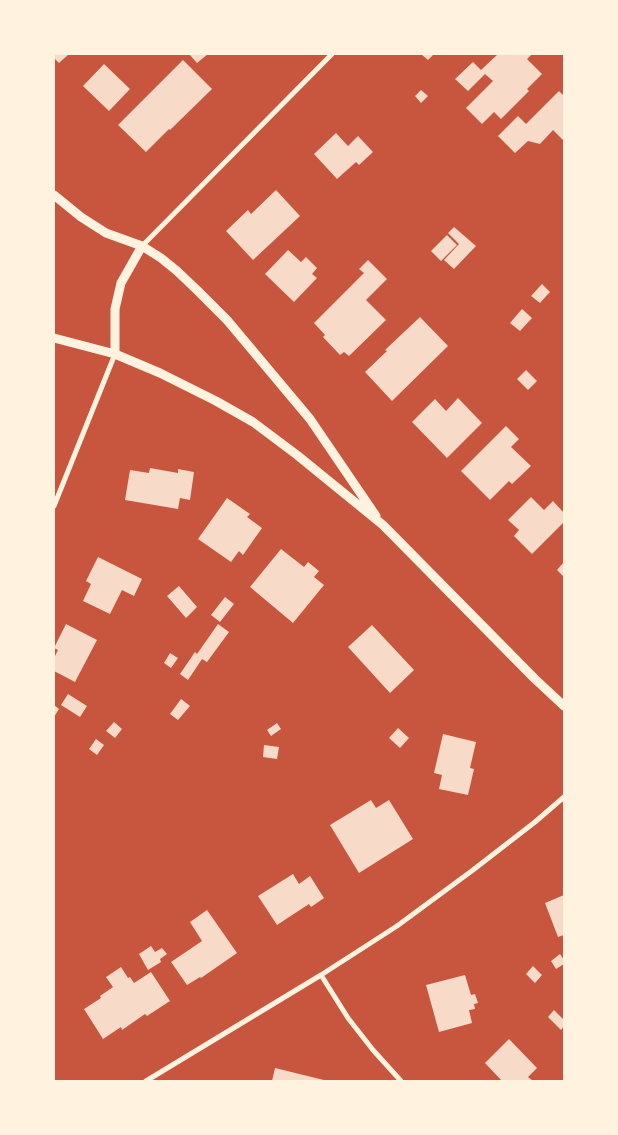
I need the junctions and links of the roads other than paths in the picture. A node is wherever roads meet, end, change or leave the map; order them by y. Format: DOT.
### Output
graph roads {
  1 [pos="332,54"];
  2 [pos="54,195"];
  3 [pos="142,246"];
  4 [pos="54,338"];
  5 [pos="114,354"];
  6 [pos="54,506"];
  7 [pos="383,525"];
  8 [pos="564,706"];
  9 [pos="564,797"];
  10 [pos="321,974"];
  11 [pos="146,1081"];
  12 [pos="402,1081"];
  1 -- 3 [label="street"];
  2 -- 3 [label="street"];
  3 -- 5 [label="street"];
  3 -- 7 [label="street"];
  4 -- 5 [label="street"];
  5 -- 6 [label="street"];
  5 -- 7 [label="street"];
  7 -- 8 [label="street"];
  9 -- 10 [label="street"];
  10 -- 11 [label="street"];
  10 -- 12 [label="street"];
}
